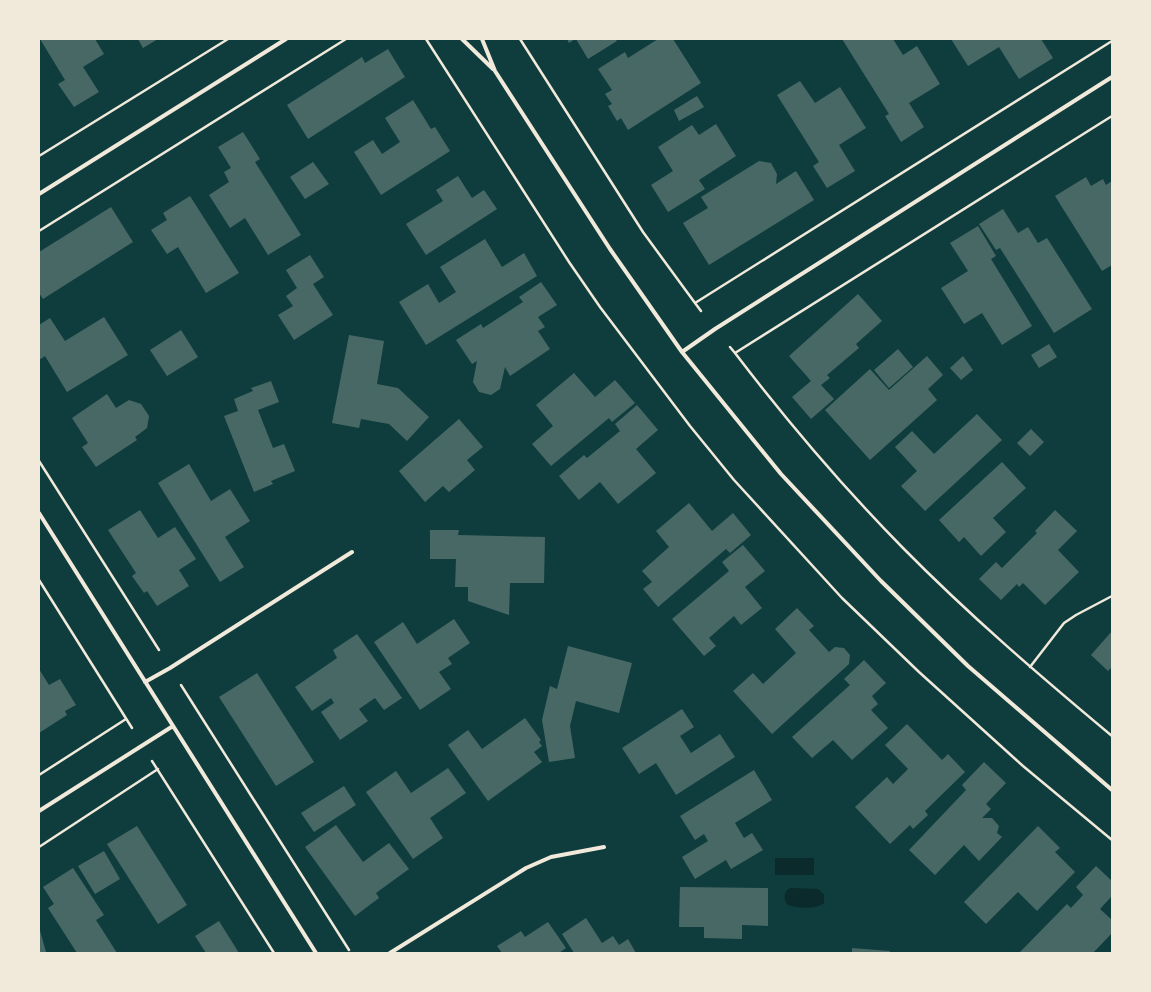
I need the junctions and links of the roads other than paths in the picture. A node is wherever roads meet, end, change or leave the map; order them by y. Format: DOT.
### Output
graph roads {
  1 [pos="286,39"];
  2 [pos="462,39"];
  3 [pos="482,39"];
  4 [pos="495,71"];
  5 [pos="1112,77"];
  6 [pos="39,194"];
  7 [pos="682,352"];
  8 [pos="39,513"];
  9 [pos="352,552"];
  10 [pos="146,682"];
  11 [pos="173,726"];
  12 [pos="1112,790"];
  13 [pos="39,811"];
  14 [pos="604,847"];
  15 [pos="316,953"];
  16 [pos="390,953"];
  1 -- 6 [label="street"];
  2 -- 4 [label="street"];
  3 -- 4 [label="street"];
  4 -- 7 [label="street"];
  5 -- 7 [label="street"];
  7 -- 12 [label="street"];
  8 -- 10 [label="street"];
  9 -- 10 [label="street"];
  10 -- 11 [label="street"];
  11 -- 13 [label="street"];
  11 -- 15 [label="street"];
  14 -- 16 [label="street"];
}
